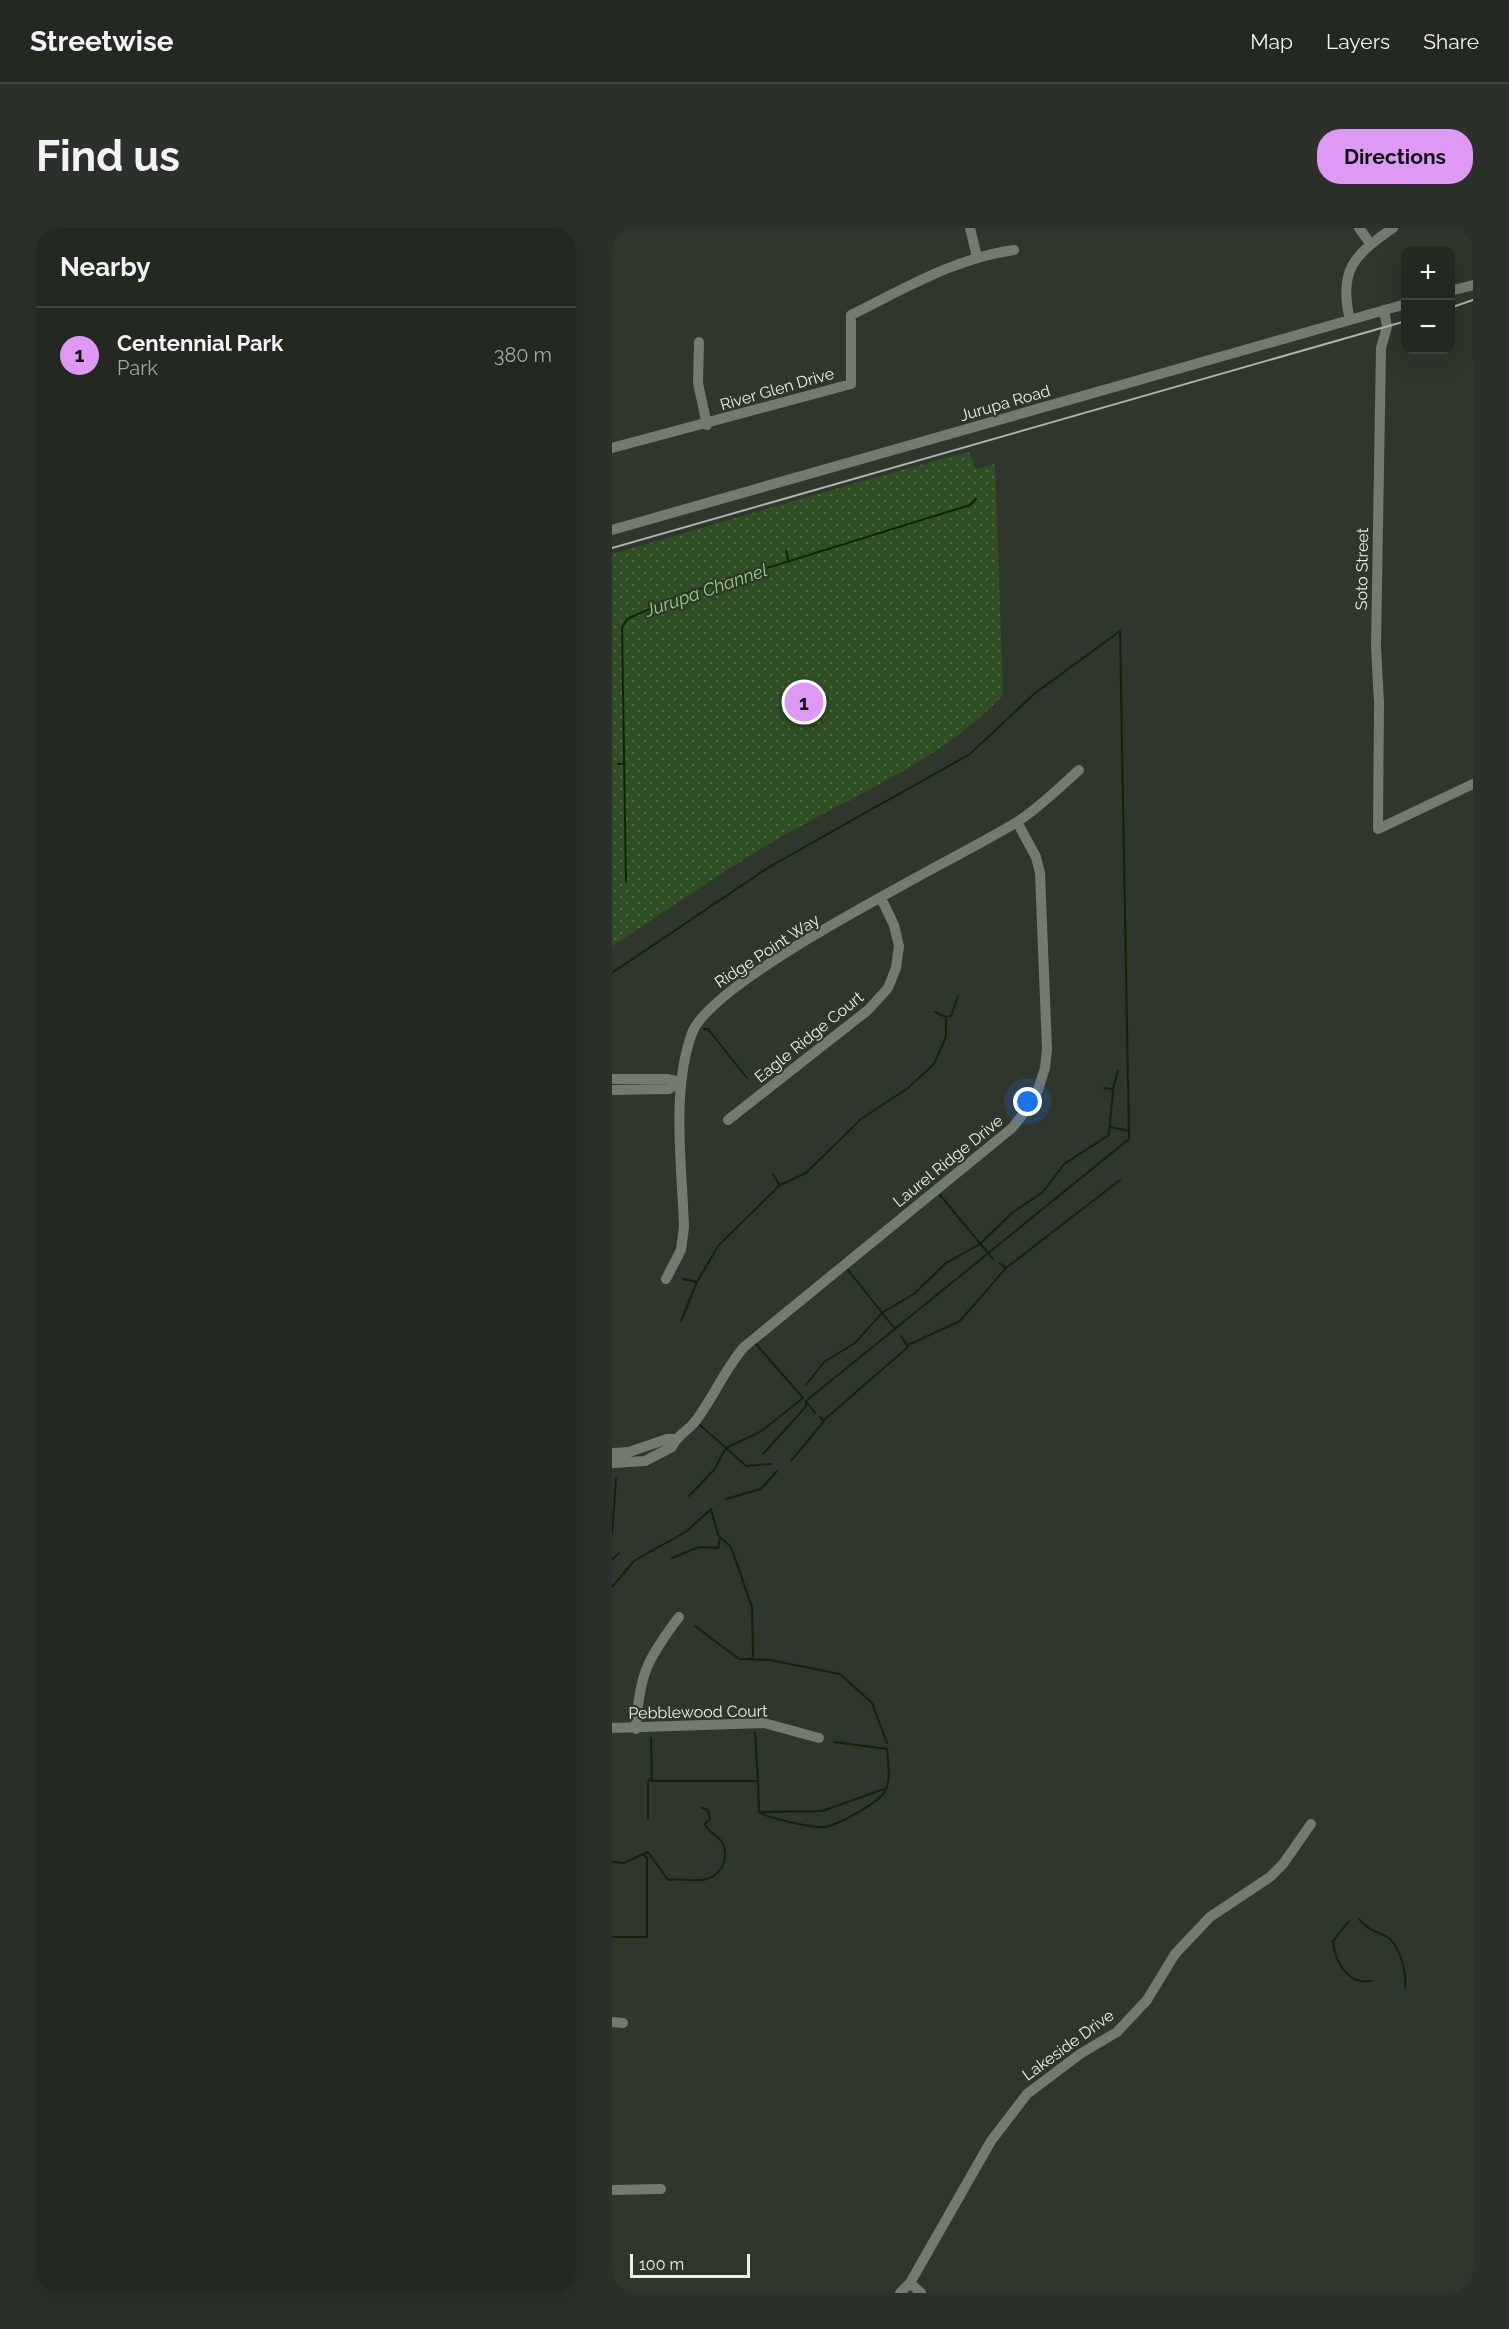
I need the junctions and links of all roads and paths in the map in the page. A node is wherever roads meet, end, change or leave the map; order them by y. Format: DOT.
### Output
graph roads {
  1 [pos="970,228"];
  2 [pos="1359,228"];
  3 [pos="1393,228"];
  4 [pos="1371,243"];
  5 [pos="1014,250"];
  6 [pos="977,257"];
  7 [pos="1473,285"];
  8 [pos="1455,290"];
  9 [pos="1401,305"];
  10 [pos="1384,310"];
  11 [pos="1350,320"];
  12 [pos="699,342"];
  13 [pos="707,425"];
  14 [pos="612,448"];
  15 [pos="612,530"];
  16 [pos="1079,770"];
  17 [pos="1473,784"];
  18 [pos="1017,822"];
  19 [pos="881,898"];
  20 [pos="612,1079"];
  21 [pos="681,1082"];
  22 [pos="624,1085"];
  23 [pos="612,1090"];
  24 [pos="728,1120"];
  25 [pos="666,1279"];
  26 [pos="675,1439"];
  27 [pos="646,1448"];
  28 [pos="612,1453"];
  29 [pos="652,1459"];
  30 [pos="612,1463"];
  31 [pos="679,1617"];
  32 [pos="612,1728"];
  33 [pos="636,1728"];
  34 [pos="819,1738"];
  35 [pos="1311,1824"];
  36 [pos="661,2189"];
  37 [pos="612,2190"];
  38 [pos="910,2283"];
  39 [pos="900,2293"];
  40 [pos="921,2293"];
  1 -- 6 [label="street"];
  2 -- 4 [label="street"];
  3 -- 4 [label="street"];
  4 -- 11 [label="street"];
  5 -- 6 [label="street, River Glen Drive"];
  6 -- 13 [label="street, River Glen Drive"];
  7 -- 8 [label="street"];
  9 -- 10 [label="street, Jurupa Road"];
  10 -- 11 [label="street, Jurupa Road"];
  10 -- 17 [label="street, Soto Street"];
  11 -- 15 [label="street, Jurupa Road"];
  12 -- 13 [label="street"];
  13 -- 14 [label="street, River Glen Drive"];
  16 -- 18 [label="street, Ridge Point Way"];
  18 -- 19 [label="street, Ridge Point Way"];
  18 -- 26 [label="street, Laurel Ridge Drive"];
  19 -- 21 [label="street, Ridge Point Way"];
  19 -- 24 [label="street, Eagle Ridge Court"];
  20 -- 22 [label="street"];
  21 -- 22 [label="street"];
  21 -- 25 [label="street, Ridge Point Way"];
  22 -- 23 [label="street"];
  26 -- 27 [label="street, Laurel Ridge Drive"];
  26 -- 29 [label="street, Laurel Ridge Drive"];
  27 -- 28 [label="street, Laurel Ridge Drive"];
  27 -- 29 [label="street"];
  29 -- 30 [label="street"];
  31 -- 33 [label="street"];
  32 -- 33 [label="street, Pebblewood Court"];
  33 -- 34 [label="street, Pebblewood Court"];
  35 -- 38 [label="street, Lakeside Drive"];
  36 -- 37 [label="street"];
  38 -- 39 [label="street, Lakeside Drive"];
  38 -- 40 [label="street"];
}
